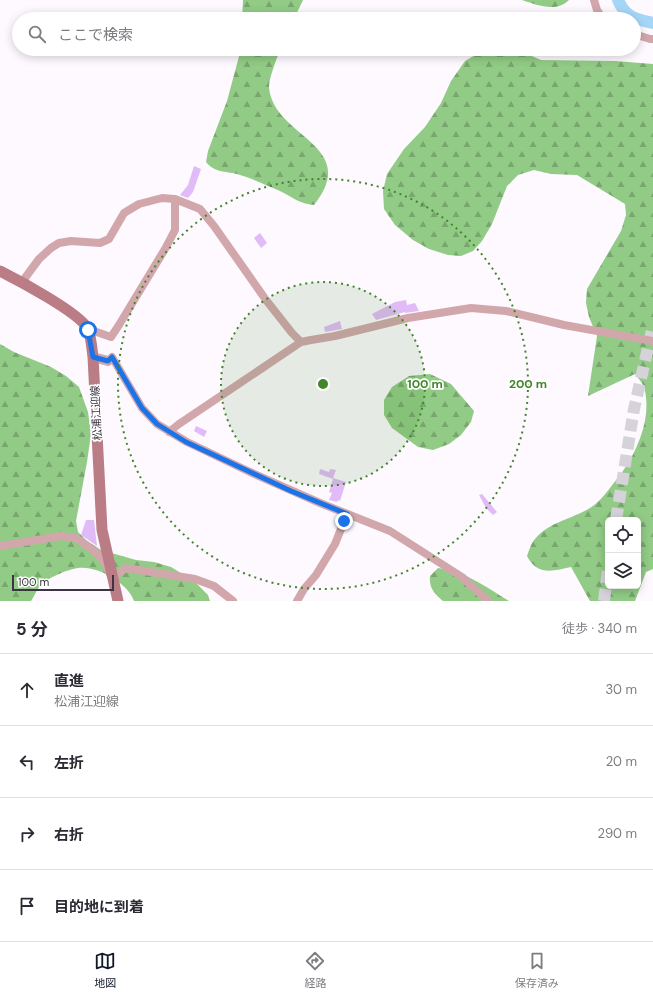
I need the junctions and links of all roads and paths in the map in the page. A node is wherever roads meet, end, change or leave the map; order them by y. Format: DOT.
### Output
graph roads {
  1 [pos="594,0"];
  2 [pos="598,12"];
  3 [pos="641,36"];
  4 [pos="653,39"];
  5 [pos="175,199"];
  6 [pos="0,271"];
  7 [pos="22,282"];
  8 [pos="88,330"];
  9 [pos="653,341"];
  10 [pos="301,342"];
  11 [pos="93,357"];
  12 [pos="108,361"];
  13 [pos="170,432"];
  14 [pos="347,514"];
  15 [pos="0,546"];
  16 [pos="112,578"];
  17 [pos="118,601"];
  18 [pos="233,601"];
  19 [pos="297,601"];
  20 [pos="488,601"];
  1 -- 2 [label="street"];
  3 -- 4 [label="street"];
  5 -- 7 [label="street"];
  5 -- 8 [label="street"];
  5 -- 10 [label="street"];
  6 -- 7 [label="main road"];
  7 -- 8 [label="main road"];
  8 -- 11 [label="main road, 松浦江迎線"];
  9 -- 10 [label="street"];
  10 -- 13 [label="street"];
  11 -- 12 [label="street"];
  11 -- 16 [label="main road, 松浦江迎線"];
  12 -- 13 [label="street"];
  13 -- 14 [label="street"];
  14 -- 19 [label="street"];
  14 -- 20 [label="street"];
  15 -- 16 [label="street"];
  16 -- 17 [label="main road, 松浦江迎線"];
  16 -- 18 [label="street"];
}
